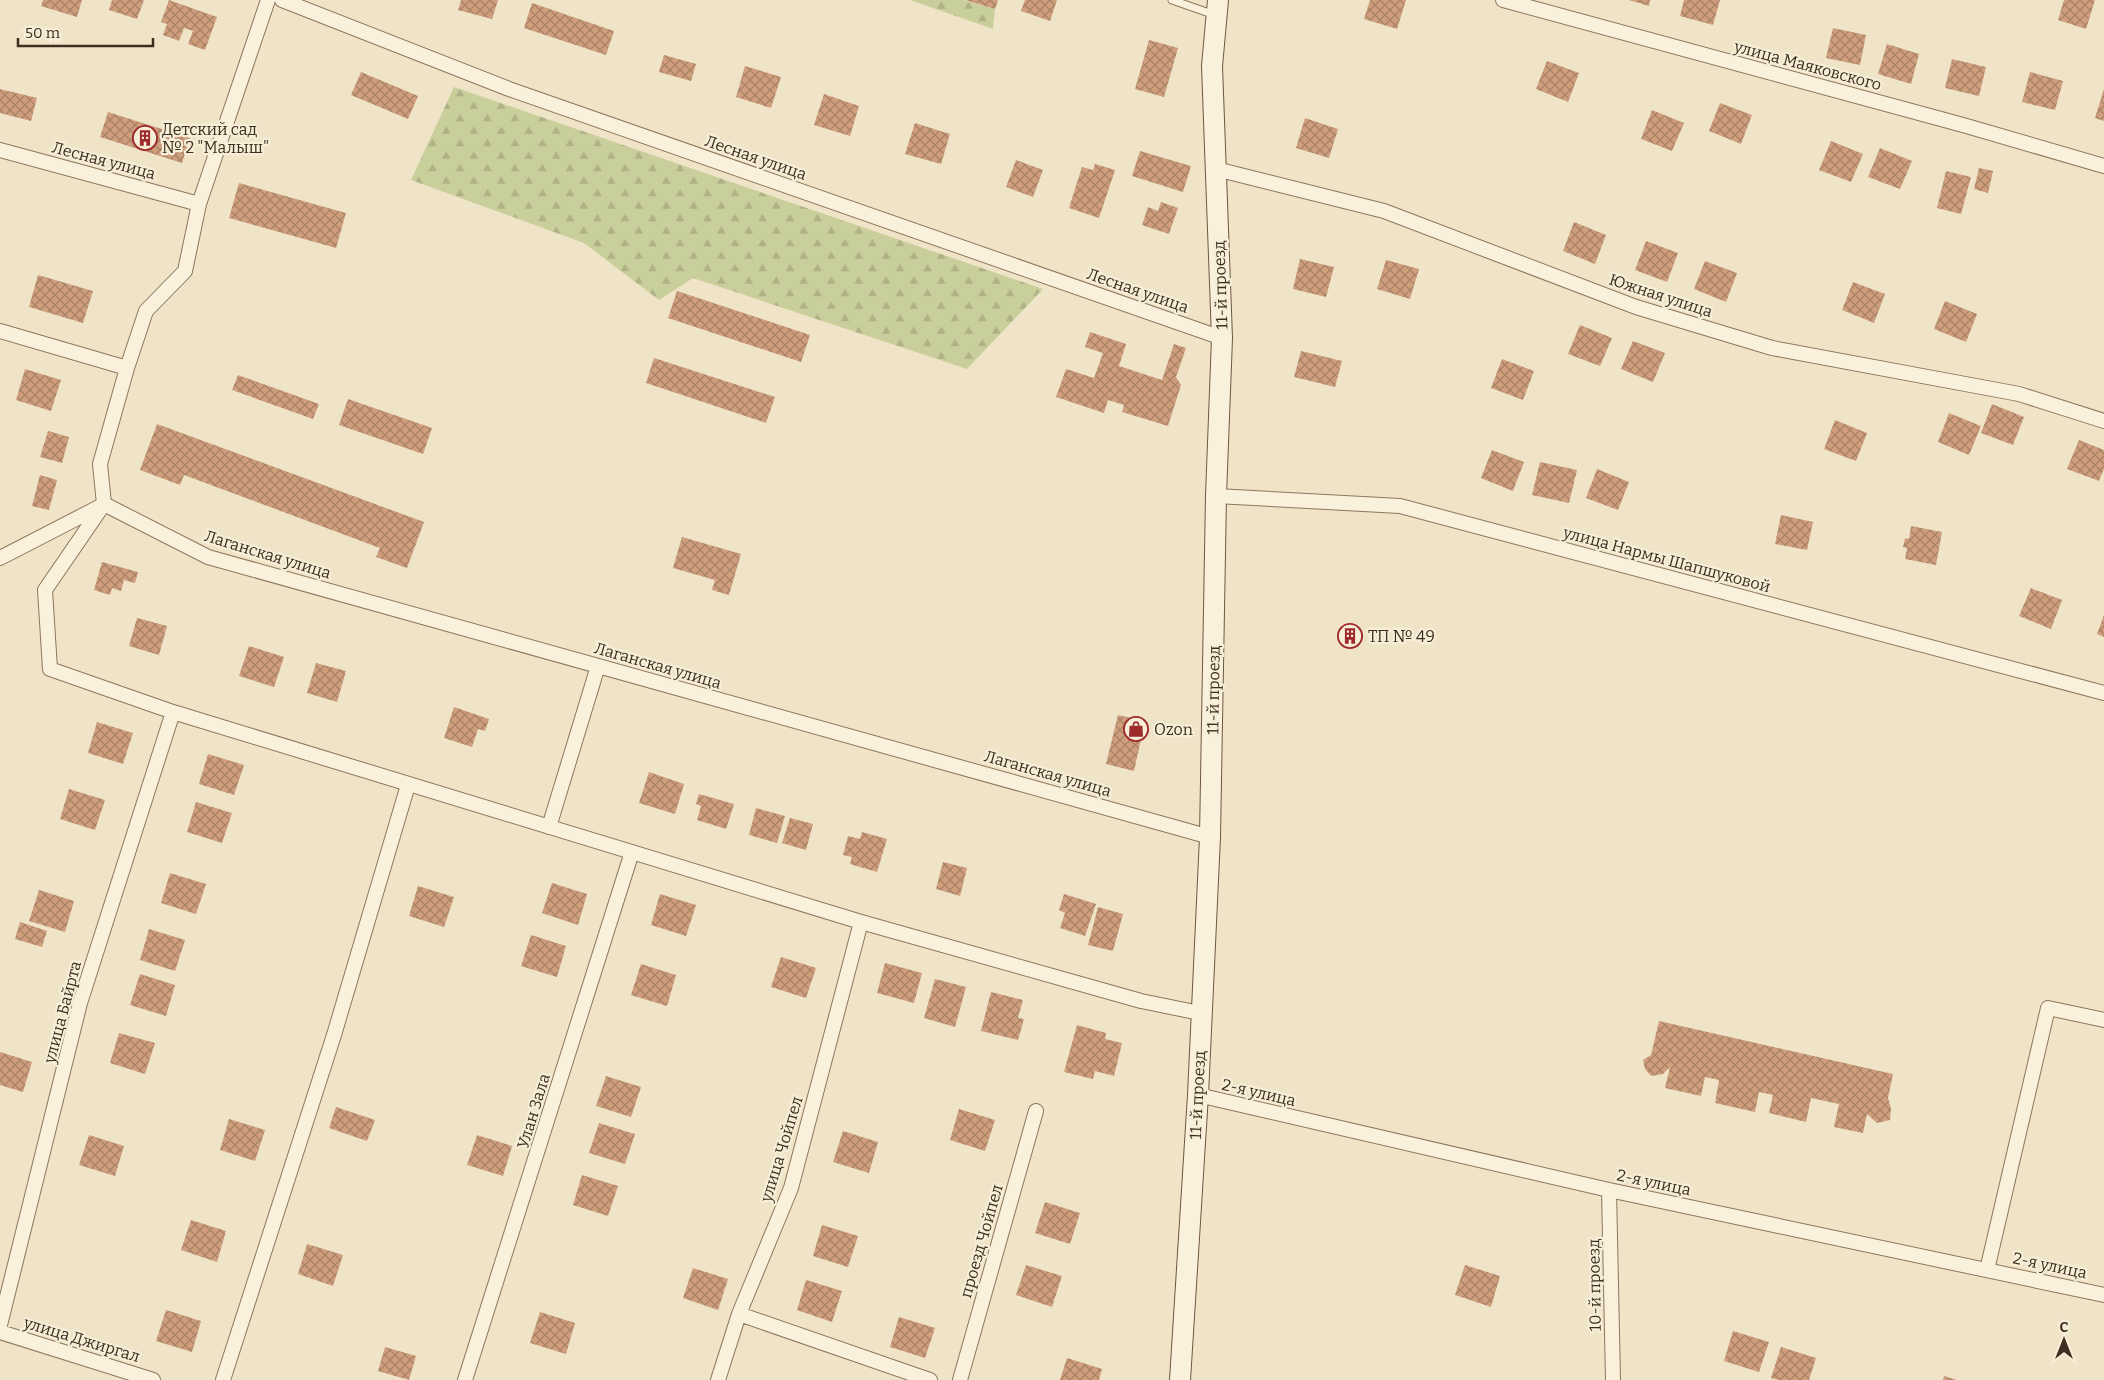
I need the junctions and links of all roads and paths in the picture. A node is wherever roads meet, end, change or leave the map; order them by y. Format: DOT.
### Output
graph roads {
  1 [pos="268,0"];
  2 [pos="282,0"];
  3 [pos="1172,0"];
  4 [pos="1503,0"];
  5 [pos="1217,8"];
  6 [pos="0,150"];
  7 [pos="2104,166"];
  8 [pos="1216,169"];
  9 [pos="199,204"];
  10 [pos="0,331"];
  11 [pos="1222,338"];
  12 [pos="127,368"];
  13 [pos="2104,421"];
  14 [pos="1216,496"];
  15 [pos="104,504"];
  16 [pos="0,558"];
  17 [pos="598,666"];
  18 [pos="2104,693"];
  19 [pos="173,712"];
  20 [pos="408,785"];
  21 [pos="549,828"];
  22 [pos="1210,837"];
  23 [pos="632,852"];
  24 [pos="861,922"];
  25 [pos="1200,1013"];
  26 [pos="2104,1020"];
  27 [pos="1198,1096"];
  28 [pos="1036,1111"];
  29 [pos="1609,1190"];
  30 [pos="1987,1270"];
  31 [pos="2104,1294"];
  32 [pos="739,1314"];
  33 [pos="0,1325"];
  34 [pos="0,1332"];
  35 [pos="153,1380"];
  36 [pos="224,1380"];
  37 [pos="464,1380"];
  38 [pos="718,1380"];
  39 [pos="930,1380"];
  40 [pos="960,1380"];
  41 [pos="1180,1380"];
  42 [pos="1613,1380"];
  1 -- 9 [label="street"];
  2 -- 11 [label="street, Лесная улица"];
  3 -- 5 [label="lane"];
  4 -- 7 [label="street, улица Маяковского"];
  5 -- 8 [label="street, 11-й проезд"];
  6 -- 9 [label="street, Лесная улица"];
  8 -- 11 [label="street, 11-й проезд"];
  8 -- 13 [label="street, Южная улица"];
  9 -- 12 [label="street"];
  10 -- 12 [label="street"];
  11 -- 14 [label="street, 11-й проезд"];
  12 -- 15 [label="street"];
  14 -- 18 [label="street, улица Нармы Шапшуковой"];
  14 -- 22 [label="street, 11-й проезд"];
  15 -- 16 [label="street"];
  15 -- 17 [label="street, Лаганская улица"];
  15 -- 19 [label="street"];
  17 -- 21 [label="street"];
  17 -- 22 [label="street, Лаганская улица"];
  19 -- 20 [label="street"];
  19 -- 33 [label="street, улица Байрта"];
  20 -- 21 [label="street"];
  20 -- 36 [label="street"];
  21 -- 23 [label="street"];
  22 -- 25 [label="street, 11-й проезд"];
  23 -- 24 [label="street"];
  23 -- 37 [label="street, Улан Зала"];
  24 -- 25 [label="street"];
  24 -- 32 [label="street, улица Чойпел"];
  25 -- 27 [label="street, 11-й проезд"];
  26 -- 30 [label="street"];
  27 -- 29 [label="street, 2-я улица"];
  27 -- 41 [label="street, 11-й проезд"];
  28 -- 40 [label="street, проезд Чойпел"];
  29 -- 30 [label="street, 2-я улица"];
  29 -- 42 [label="street, 10-й проезд"];
  30 -- 31 [label="street, 2-я улица"];
  32 -- 38 [label="street, улица Чойпел"];
  32 -- 39 [label="street"];
  34 -- 35 [label="street, улица Джиргал"];
}
